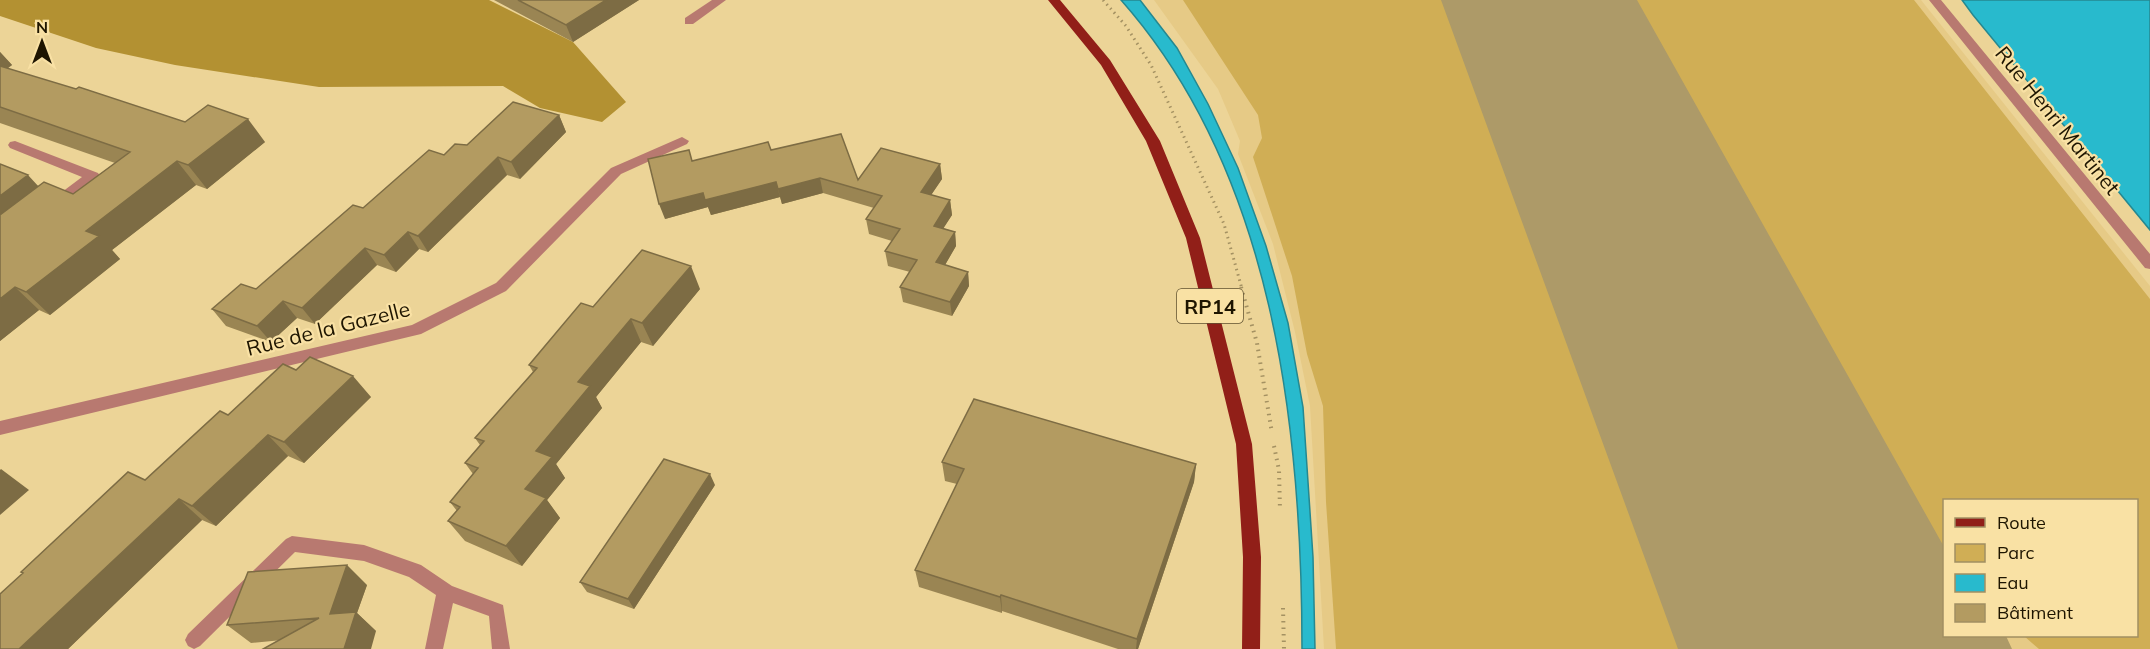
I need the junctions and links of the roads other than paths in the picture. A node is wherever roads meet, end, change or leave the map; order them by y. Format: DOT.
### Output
graph roads {
  1 [pos="720,0"];
  2 [pos="1054,0"];
  3 [pos="1935,0"];
  4 [pos="689,21"];
  5 [pos="682,141"];
  6 [pos="15,146"];
  7 [pos="46,211"];
  8 [pos="2150,264"];
  9 [pos="0,428"];
  10 [pos="446,592"];
  11 [pos="194,640"];
  12 [pos="434,649"];
  13 [pos="501,649"];
  14 [pos="1251,649"];
  1 -- 4 [label="street"];
  2 -- 14 [label="main road, RP14"];
  3 -- 8 [label="street, Rue Henri Martinet"];
  5 -- 9 [label="street, Rue de la Gazelle"];
  6 -- 7 [label="street"];
  10 -- 11 [label="street"];
  10 -- 12 [label="street"];
  10 -- 13 [label="street"];
}
